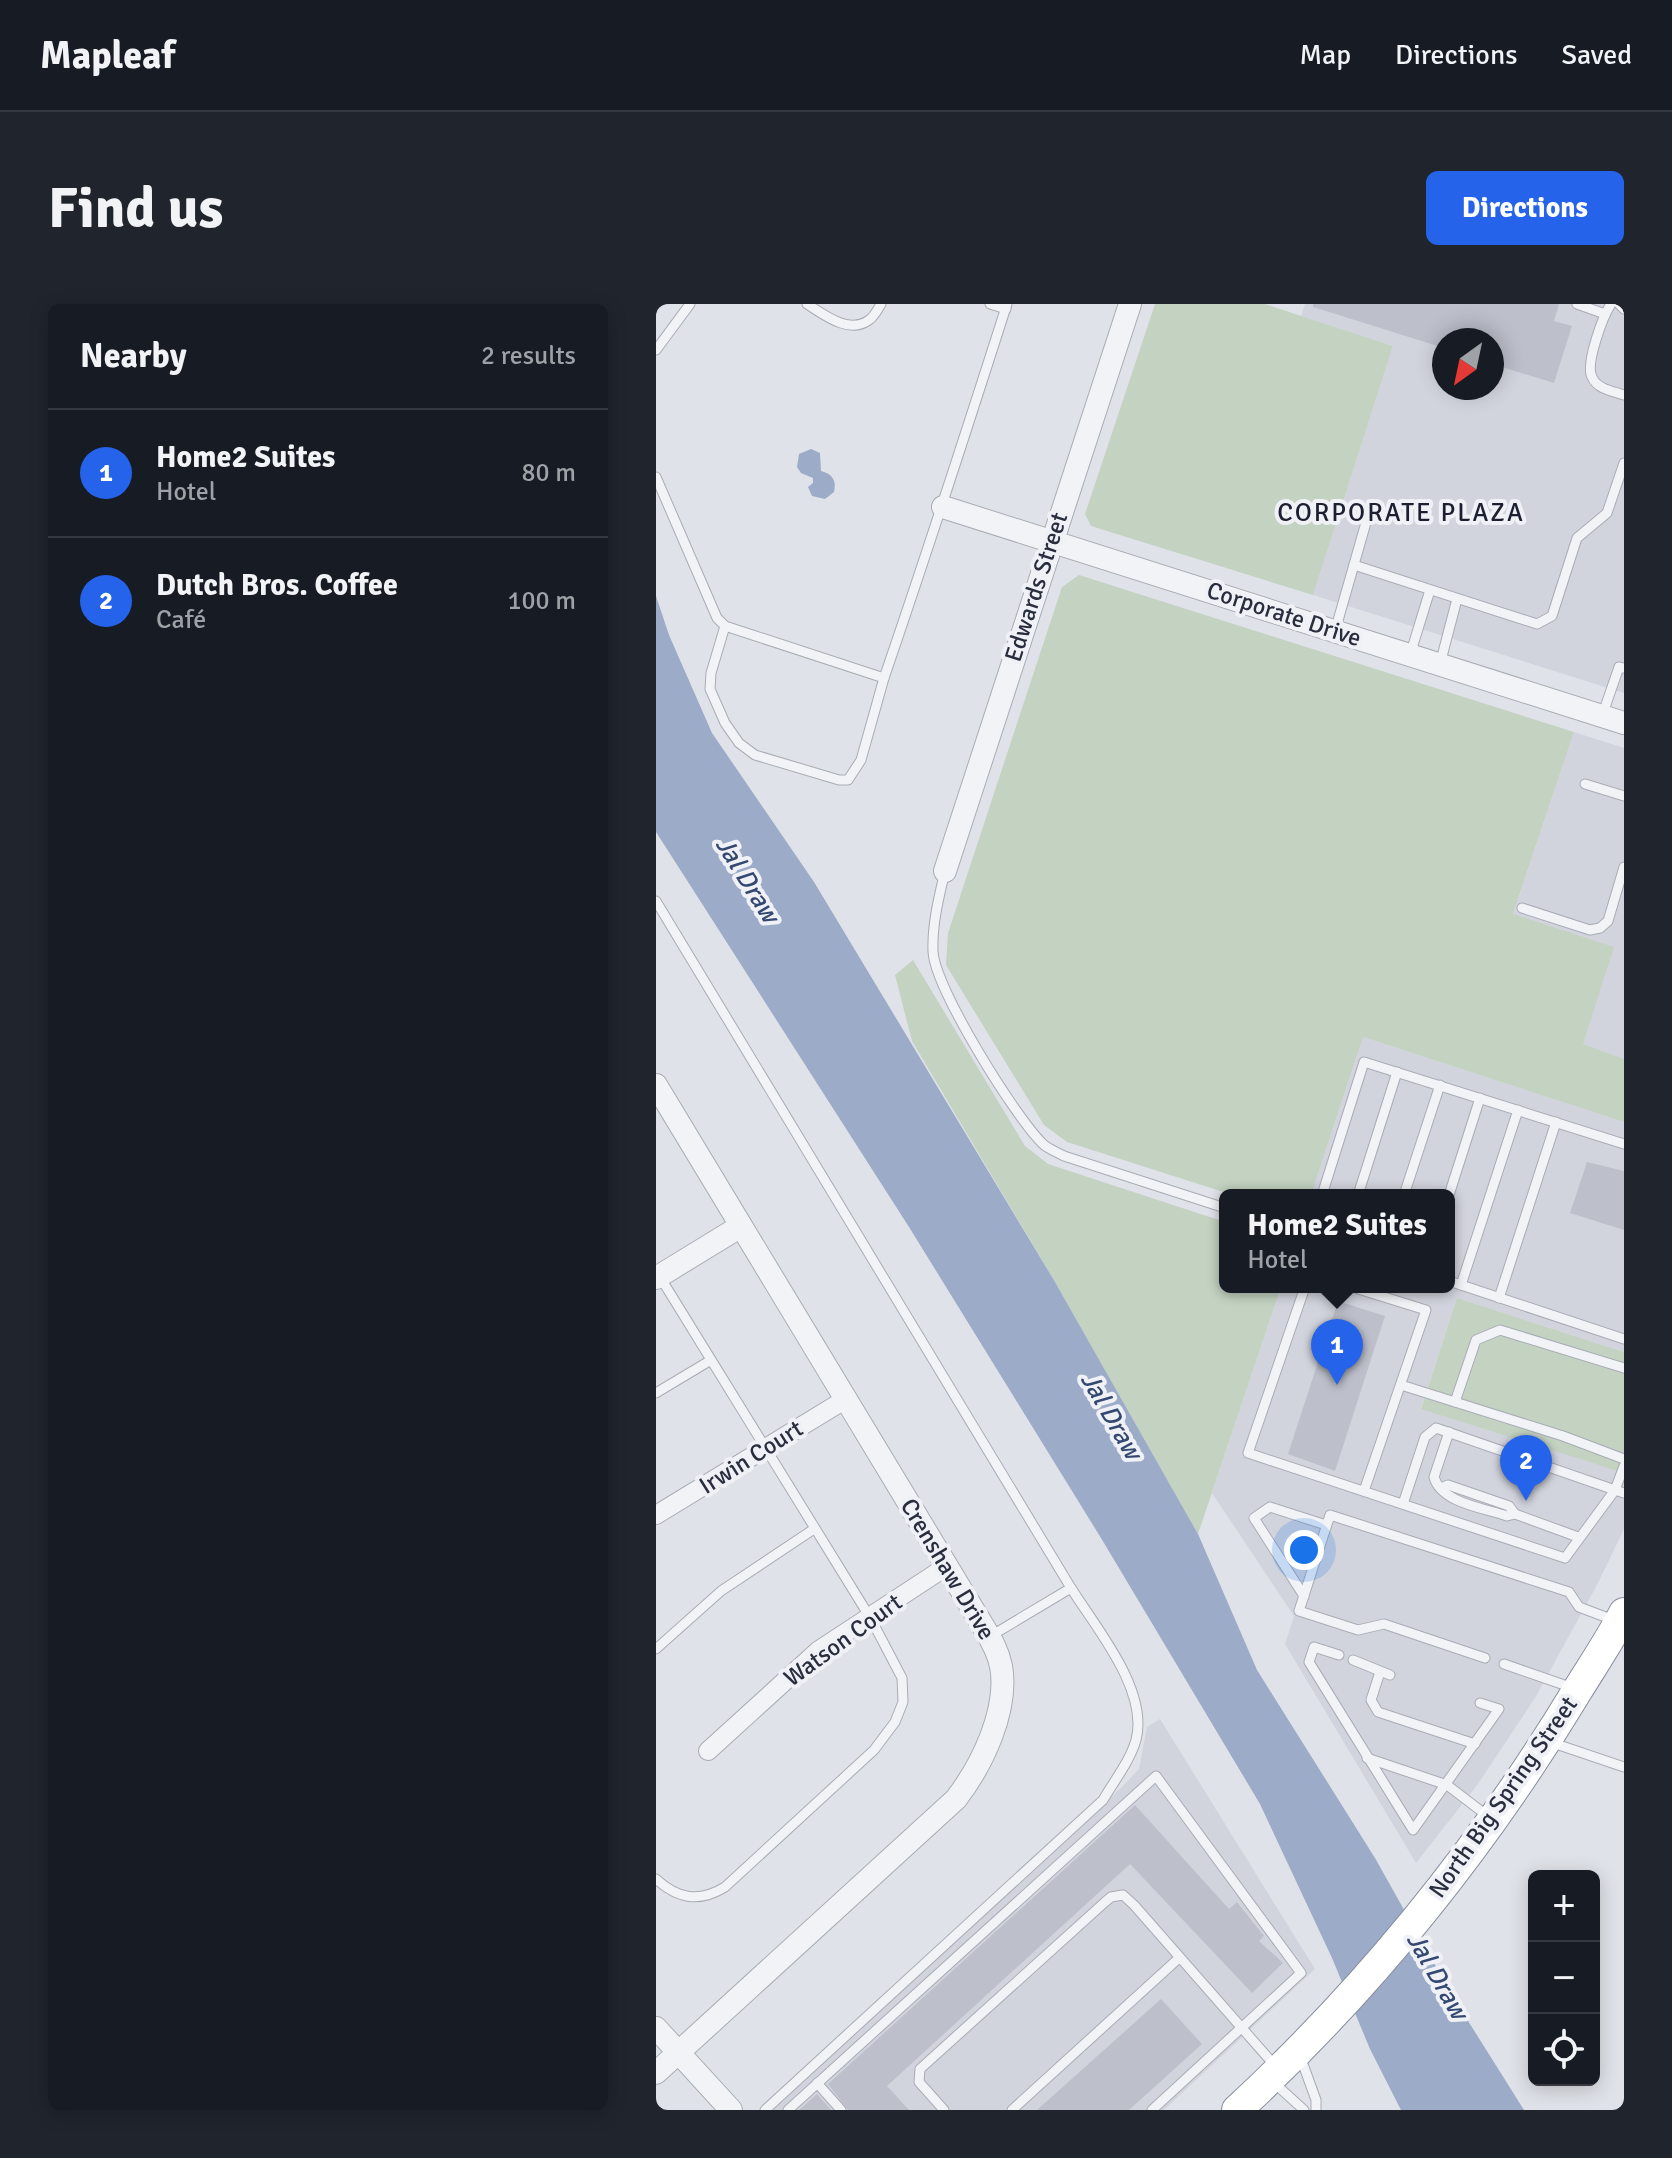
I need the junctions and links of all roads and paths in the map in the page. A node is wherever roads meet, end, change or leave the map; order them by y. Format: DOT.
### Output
graph roads {
  1 [pos="690,304"];
  2 [pos="807,304"];
  3 [pos="881,304"];
  4 [pos="990,304"];
  5 [pos="1130,304"];
  6 [pos="1577,304"];
  7 [pos="1611,304"];
  8 [pos="1619,304"];
  9 [pos="1006,306"];
  10 [pos="1624,309"];
  11 [pos="1605,314"];
  12 [pos="656,350"];
  13 [pos="1624,395"];
  14 [pos="1624,463"];
  15 [pos="656,477"];
  16 [pos="943,507"];
  17 [pos="1369,512"];
  18 [pos="1051,540"];
  19 [pos="1354,565"];
  20 [pos="1430,590"];
  21 [pos="1457,599"];
  22 [pos="725,626"];
  23 [pos="1335,631"];
  24 [pos="1410,655"];
  25 [pos="1440,664"];
  26 [pos="1624,668"];
  27 [pos="884,678"];
  28 [pos="1602,716"];
  29 [pos="1624,723"];
  30 [pos="1585,784"];
  31 [pos="1624,796"];
  32 [pos="1624,867"];
  33 [pos="945,871"];
  34 [pos="656,901"];
  35 [pos="1522,908"];
  36 [pos="1397,1072"];
  37 [pos="656,1085"];
  38 [pos="1440,1085"];
  39 [pos="1480,1098"];
  40 [pos="1518,1110"];
  41 [pos="1556,1122"];
  42 [pos="1624,1144"];
  43 [pos="1324,1189"];
  44 [pos="1360,1189"];
  45 [pos="1406,1189"];
  46 [pos="1451,1189"];
  47 [pos="1219,1206"];
  48 [pos="741,1226"];
  49 [pos="657,1275"];
  50 [pos="1455,1283"];
  51 [pos="1461,1285"];
  52 [pos="1303,1293"];
  53 [pos="1371,1293"];
  54 [pos="1499,1298"];
  55 [pos="1624,1339"];
  56 [pos="711,1360"];
  57 [pos="1624,1368"];
  58 [pos="1401,1385"];
  59 [pos="656,1393"];
  60 [pos="846,1399"];
  61 [pos="1455,1402"];
  62 [pos="1449,1432"];
  63 [pos="765,1449"];
  64 [pos="1624,1459"];
  65 [pos="1624,1466"];
  66 [pos="1364,1491"];
  67 [pos="1620,1491"];
  68 [pos="1403,1504"];
  69 [pos="656,1515"];
  70 [pos="1326,1525"];
  71 [pos="814,1529"];
  72 [pos="1578,1537"];
  73 [pos="947,1566"];
  74 [pos="1071,1588"];
  75 [pos="1304,1596"];
  76 [pos="869,1617"];
  77 [pos="1622,1618"];
  78 [pos="989,1637"];
  79 [pos="656,1649"];
  80 [pos="1339,1655"];
  81 [pos="1485,1658"];
  82 [pos="1353,1660"];
  83 [pos="1504,1664"];
  84 [pos="1578,1689"];
  85 [pos="1480,1703"];
  86 [pos="1547,1740"];
  87 [pos="1475,1744"];
  88 [pos="708,1751"];
  89 [pos="1367,1758"];
  90 [pos="1624,1767"];
  91 [pos="1447,1785"];
  92 [pos="1492,1819"];
  93 [pos="656,1879"];
  94 [pos="1179,1958"];
  95 [pos="656,2028"];
  96 [pos="1241,2029"];
  97 [pos="679,2053"];
  98 [pos="1282,2066"];
  99 [pos="656,2073"];
  100 [pos="817,2083"];
  101 [pos="731,2110"];
  102 [pos="765,2110"];
  103 [pos="788,2110"];
  104 [pos="841,2110"];
  105 [pos="944,2110"];
  106 [pos="1012,2110"];
  107 [pos="1152,2110"];
  108 [pos="1237,2110"];
  109 [pos="1304,2110"];
  110 [pos="1316,2110"];
  1 -- 12 [label="lane"];
  2 -- 3 [label="lane"];
  4 -- 9 [label="lane"];
  5 -- 18 [label="street, Edwards Street"];
  6 -- 11 [label="lane"];
  7 -- 11 [label="lane"];
  8 -- 10 [label="lane"];
  9 -- 16 [label="lane"];
  11 -- 13 [label="lane"];
  14 -- 21 [label="lane"];
  15 -- 22 [label="lane"];
  16 -- 18 [label="street, Corporate Drive"];
  16 -- 27 [label="lane"];
  17 -- 19 [label="lane"];
  18 -- 23 [label="street, Corporate Drive"];
  18 -- 33 [label="street, Edwards Street"];
  19 -- 20 [label="lane"];
  19 -- 23 [label="lane"];
  20 -- 21 [label="lane"];
  20 -- 24 [label="lane"];
  21 -- 25 [label="lane"];
  22 -- 27 [label="lane"];
  22 -- 27 [label="lane"];
  23 -- 24 [label="street, Corporate Drive"];
  24 -- 25 [label="street, Corporate Drive"];
  25 -- 28 [label="street, Corporate Drive"];
  26 -- 28 [label="lane"];
  28 -- 29 [label="street, Corporate Drive"];
  30 -- 31 [label="lane"];
  32 -- 35 [label="lane"];
  33 -- 47 [label="lane"];
  34 -- 74 [label="lane"];
  36 -- 38 [label="lane"];
  36 -- 43 [label="lane"];
  36 -- 44 [label="lane"];
  37 -- 48 [label="street, Crenshaw Drive"];
  38 -- 39 [label="lane"];
  38 -- 45 [label="lane"];
  39 -- 40 [label="lane"];
  39 -- 46 [label="lane"];
  40 -- 41 [label="lane"];
  40 -- 51 [label="lane"];
  41 -- 42 [label="lane"];
  41 -- 54 [label="lane"];
  48 -- 49 [label="street"];
  48 -- 60 [label="street, Crenshaw Drive"];
  49 -- 56 [label="lane"];
  50 -- 51 [label="lane"];
  51 -- 54 [label="lane"];
  52 -- 66 [label="lane"];
  53 -- 58 [label="lane"];
  54 -- 55 [label="lane"];
  56 -- 59 [label="lane"];
  56 -- 63 [label="lane"];
  57 -- 61 [label="lane"];
  58 -- 61 [label="lane"];
  58 -- 66 [label="lane"];
  60 -- 63 [label="street, Irwin Court"];
  60 -- 73 [label="street, Crenshaw Drive"];
  61 -- 64 [label="lane"];
  62 -- 67 [label="lane"];
  62 -- 68 [label="lane"];
  62 -- 72 [label="lane"];
  63 -- 69 [label="street, Irwin Court"];
  63 -- 71 [label="lane"];
  65 -- 67 [label="lane"];
  66 -- 68 [label="lane"];
  67 -- 72 [label="lane"];
  68 -- 72 [label="lane"];
  70 -- 75 [label="lane"];
  70 -- 75 [label="lane"];
  70 -- 77 [label="lane"];
  71 -- 76 [label="lane"];
  71 -- 79 [label="lane"];
  73 -- 76 [label="street, Watson Court"];
  73 -- 78 [label="street, Crenshaw Drive"];
  74 -- 78 [label="lane"];
  74 -- 102 [label="lane"];
  75 -- 81 [label="lane"];
  76 -- 88 [label="street, Watson Court"];
  76 -- 93 [label="lane"];
  77 -- 84 [label="highway, North Big Spring Street"];
  78 -- 97 [label="street, Crenshaw Drive"];
  80 -- 89 [label="lane"];
  82 -- 87 [label="lane"];
  83 -- 84 [label="lane"];
  84 -- 86 [label="highway, North Big Spring Street"];
  85 -- 87 [label="lane"];
  86 -- 90 [label="lane"];
  86 -- 92 [label="highway, North Big Spring Street"];
  87 -- 91 [label="lane"];
  89 -- 91 [label="lane"];
  89 -- 91 [label="lane"];
  91 -- 92 [label="lane"];
  92 -- 98 [label="highway, North Big Spring Street"];
  94 -- 96 [label="lane"];
  94 -- 105 [label="lane"];
  94 -- 106 [label="lane"];
  95 -- 97 [label="street"];
  96 -- 98 [label="lane"];
  96 -- 100 [label="lane"];
  96 -- 107 [label="lane"];
  97 -- 99 [label="street, Crenshaw Drive"];
  97 -- 101 [label="street"];
  98 -- 108 [label="highway, North Big Spring Street"];
  98 -- 109 [label="lane"];
  98 -- 110 [label="lane"];
  100 -- 103 [label="lane"];
  100 -- 104 [label="lane"];
}
